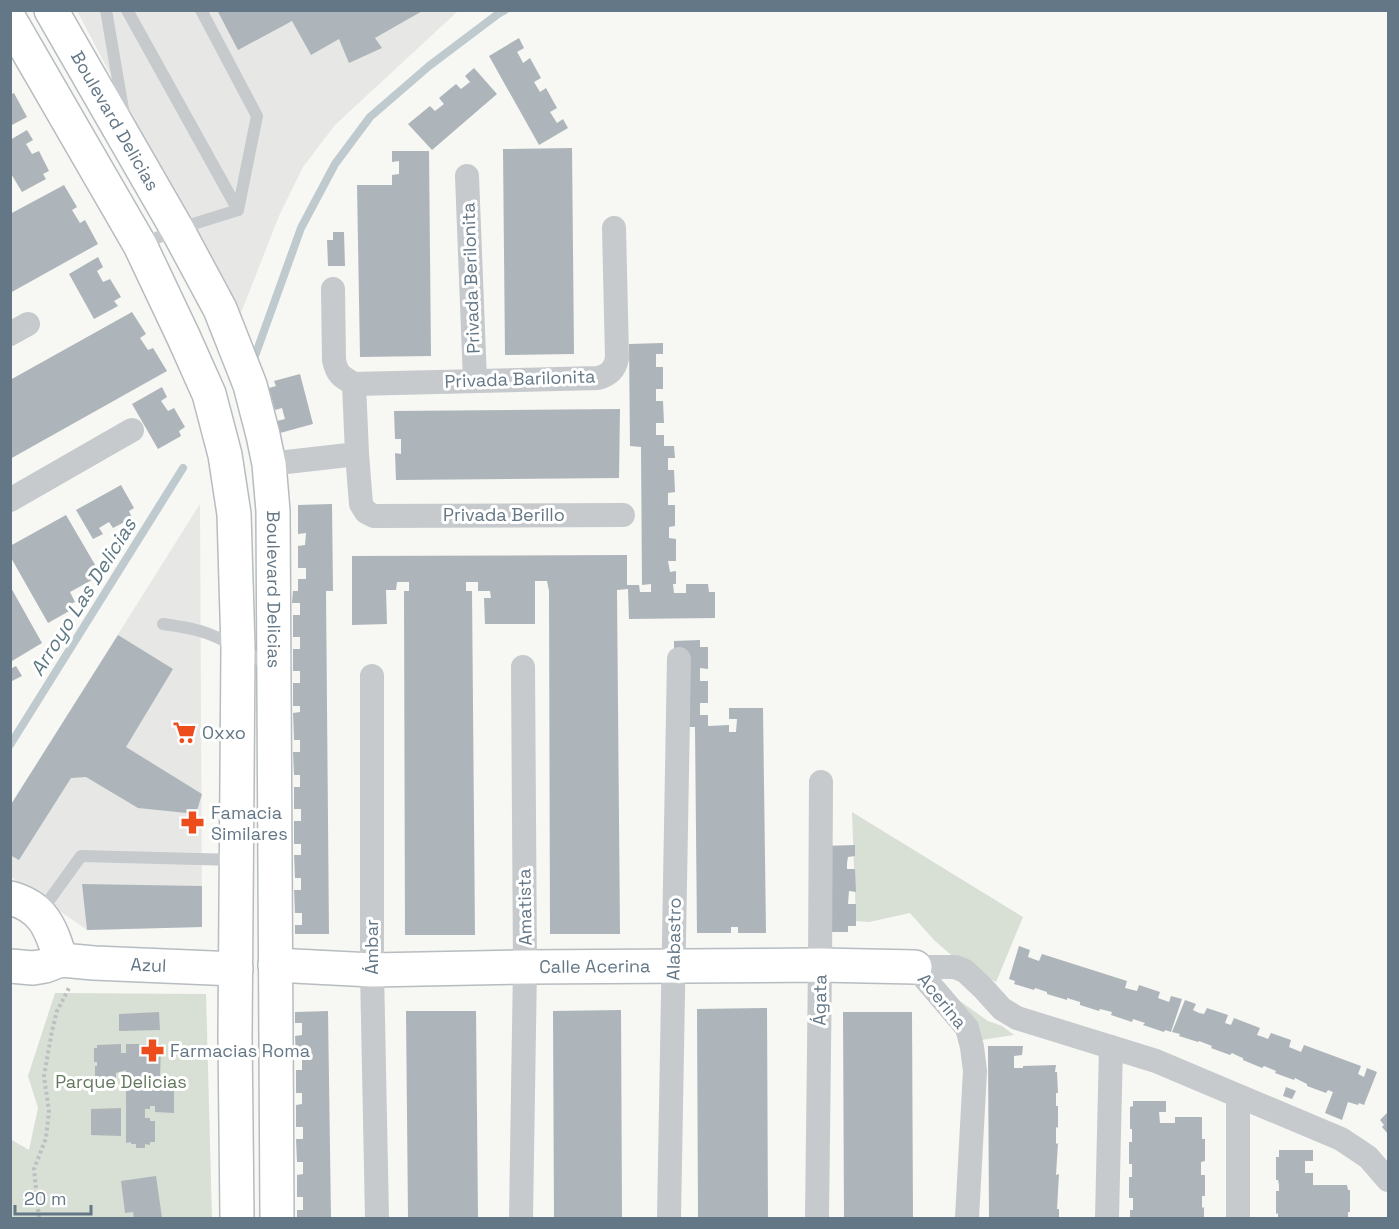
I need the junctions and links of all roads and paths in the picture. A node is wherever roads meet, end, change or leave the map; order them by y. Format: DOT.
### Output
graph roads {
  1 [pos="51,10"];
  2 [pos="106,10"];
  3 [pos="127,10"];
  4 [pos="201,10"];
  5 [pos="10,20"];
  6 [pos="129,145"];
  7 [pos="467,176"];
  8 [pos="238,210"];
  9 [pos="614,228"];
  10 [pos="177,229"];
  11 [pos="140,246"];
  12 [pos="333,289"];
  13 [pos="475,381"];
  14 [pos="354,384"];
  15 [pos="132,430"];
  16 [pos="357,454"];
  17 [pos="269,464"];
  18 [pos="10,500"];
  19 [pos="623,515"];
  20 [pos="163,624"];
  21 [pos="238,648"];
  22 [pos="679,659"];
  23 [pos="523,667"];
  24 [pos="275,668"];
  25 [pos="372,676"];
  26 [pos="821,782"];
  27 [pos="237,860"];
  28 [pos="10,898"];
  29 [pos="40,914"];
  30 [pos="70,961"];
  31 [pos="275,965"];
  32 [pos="820,965"];
  33 [pos="10,966"];
  34 [pos="525,967"];
  35 [pos="674,967"];
  36 [pos="915,967"];
  37 [pos="236,969"];
  38 [pos="372,969"];
  39 [pos="1112,1047"];
  40 [pos="1238,1095"];
  41 [pos="1389,1180"];
  42 [pos="39,1218"];
  43 [pos="237,1218"];
  44 [pos="277,1218"];
  45 [pos="377,1218"];
  46 [pos="521,1218"];
  47 [pos="669,1218"];
  48 [pos="817,1218"];
  49 [pos="967,1218"];
  50 [pos="1107,1218"];
  51 [pos="1238,1218"];
  1 -- 6 [label="main road, Boulevard Delicias"];
  2 -- 6 [label="lane"];
  3 -- 8 [label="lane"];
  4 -- 8 [label="lane"];
  5 -- 11 [label="main road, Boulevard Delicias"];
  6 -- 10 [label="main road, Boulevard Delicias"];
  7 -- 13 [label="street, Privada Berilonita"];
  8 -- 10 [label="lane"];
  9 -- 13 [label="street, Privada Barilonita"];
  10 -- 11 [label="lane"];
  10 -- 17 [label="main road, Boulevard Delicias"];
  11 -- 21 [label="main road, Boulevard Delicias"];
  12 -- 14 [label="street"];
  13 -- 14 [label="street, Privada Barilonita"];
  14 -- 16 [label="street"];
  15 -- 18 [label="street"];
  16 -- 17 [label="street"];
  16 -- 19 [label="street, Privada Berillo"];
  17 -- 24 [label="main road, Boulevard Delicias"];
  20 -- 21 [label="lane"];
  21 -- 24 [label="lane"];
  21 -- 27 [label="main road, Boulevard Delicias"];
  22 -- 35 [label="street, Alabastro"];
  23 -- 34 [label="street, Amatista"];
  24 -- 31 [label="main road, Boulevard Delicias"];
  25 -- 38 [label="street, Ámbar"];
  26 -- 32 [label="street, Ágata"];
  27 -- 29 [label="lane"];
  27 -- 37 [label="main road, Boulevard Delicias"];
  28 -- 29 [label="main road"];
  29 -- 30 [label="main road"];
  30 -- 33 [label="main road, Azul"];
  30 -- 37 [label="main road, Azul"];
  30 -- 42 [label="path"];
  31 -- 38 [label="main road, Calle Acerina"];
  31 -- 44 [label="main road, Boulevard Delicias"];
  32 -- 35 [label="main road, Calle Acerina"];
  32 -- 36 [label="main road, Calle Acerina"];
  32 -- 48 [label="street, Ágata"];
  34 -- 35 [label="main road, Calle Acerina"];
  34 -- 38 [label="main road, Calle Acerina"];
  34 -- 46 [label="street, Amatista"];
  35 -- 47 [label="street, Alabastro"];
  36 -- 39 [label="street, Acerina"];
  36 -- 49 [label="street, Acerina"];
  37 -- 43 [label="main road, Boulevard Delicias"];
  38 -- 45 [label="street, Ámbar"];
  39 -- 40 [label="street, Acerina"];
  39 -- 50 [label="street"];
  40 -- 41 [label="street, Acerina"];
  40 -- 51 [label="street"];
}
